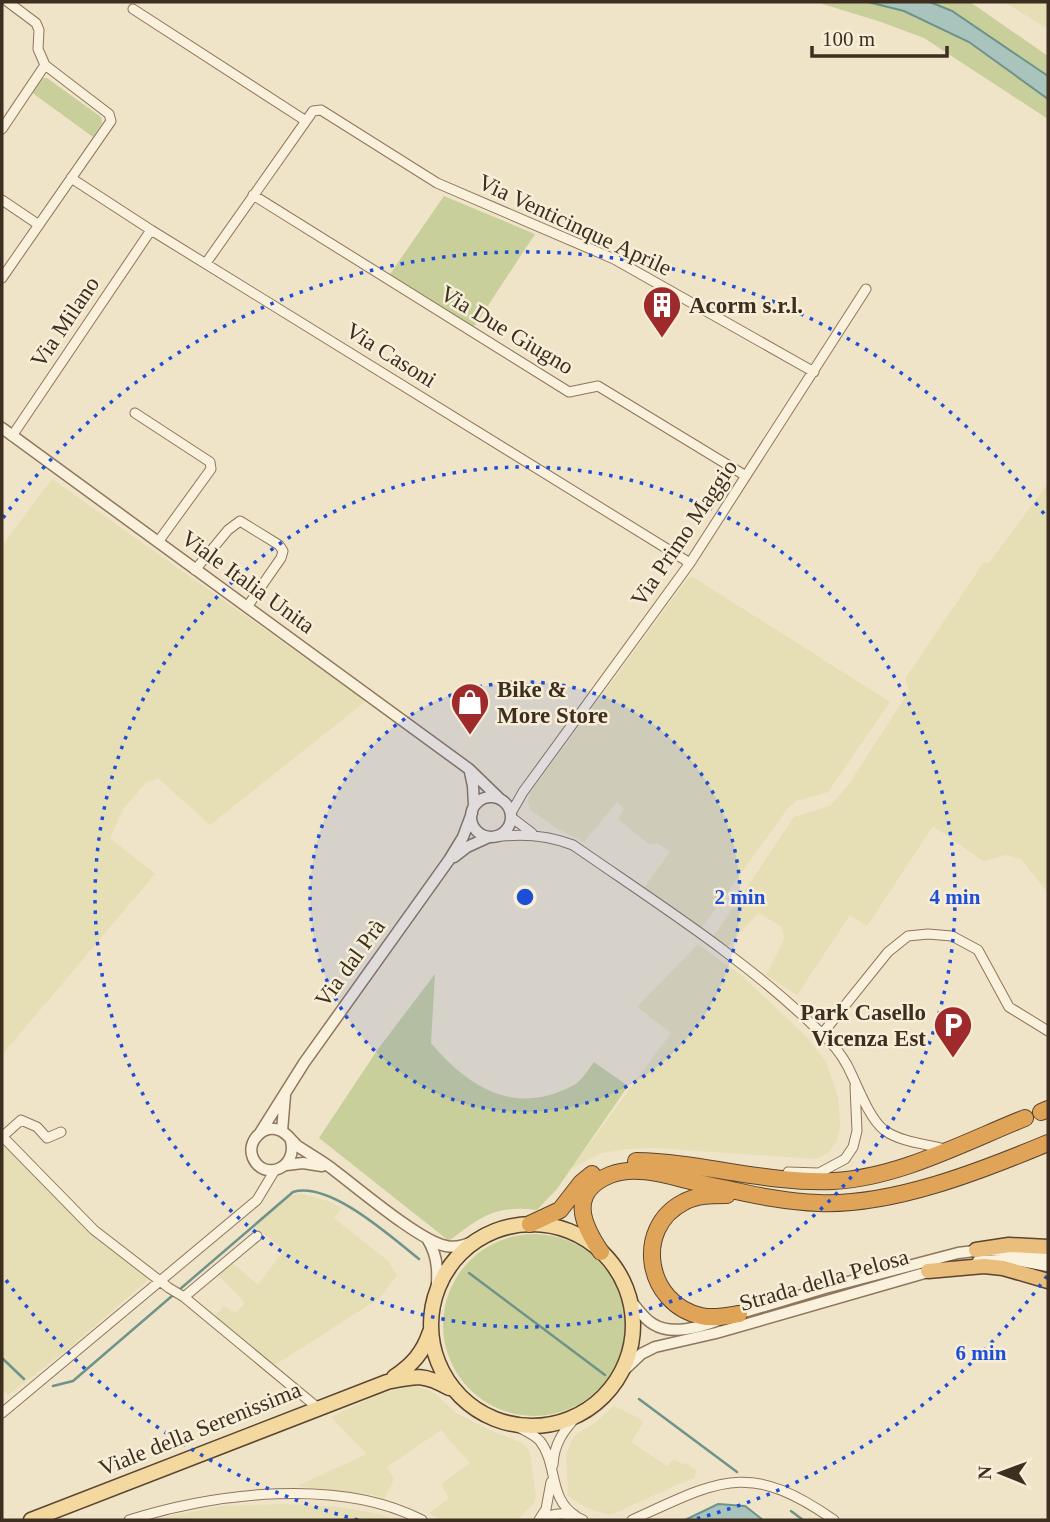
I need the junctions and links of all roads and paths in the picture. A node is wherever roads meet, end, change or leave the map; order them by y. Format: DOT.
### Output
graph roads {
  1 [pos="8,2"];
  2 [pos="133,9"];
  3 [pos="45,65"];
  4 [pos="306,121"];
  5 [pos="2,129"];
  6 [pos="71,178"];
  7 [pos="253,195"];
  8 [pos="2,200"];
  9 [pos="38,225"];
  10 [pos="152,230"];
  11 [pos="206,263"];
  12 [pos="2,278"];
  13 [pos="866,289"];
  14 [pos="814,372"];
  15 [pos="135,413"];
  16 [pos="2,428"];
  17 [pos="12,436"];
  18 [pos="746,476"];
  19 [pos="158,542"];
  20 [pos="690,563"];
  21 [pos="195,569"];
  22 [pos="247,607"];
  23 [pos="469,769"];
  24 [pos="523,792"];
  25 [pos="503,801"];
  26 [pos="473,809"];
  27 [pos="511,815"];
  28 [pos="537,835"];
  29 [pos="492,837"];
  30 [pos="449,860"];
  31 [pos="1048,1031"];
  32 [pos="822,1034"];
  33 [pos="855,1081"];
  34 [pos="286,1090"];
  35 [pos="1025,1118"];
  36 [pos="282,1131"];
  37 [pos="61,1132"];
  38 [pos="260,1133"];
  39 [pos="2,1136"];
  40 [pos="291,1142"];
  41 [pos="1048,1143"];
  42 [pos="947,1149"];
  43 [pos="262,1168"];
  44 [pos="280,1168"];
  45 [pos="332,1168"];
  46 [pos="722,1170"];
  47 [pos="262,1192"];
  48 [pos="757,1195"];
  49 [pos="530,1224"];
  50 [pos="257,1236"];
  51 [pos="481,1238"];
  52 [pos="428,1240"];
  53 [pos="1048,1247"];
  54 [pos="976,1250"];
  55 [pos="601,1252"];
  56 [pos="1048,1258"];
  57 [pos="1048,1266"];
  58 [pos="928,1272"];
  59 [pos="1048,1281"];
  60 [pos="165,1285"];
  61 [pos="181,1296"];
  62 [pos="436,1296"];
  63 [pos="630,1300"];
  64 [pos="739,1314"];
  65 [pos="432,1328"];
  66 [pos="621,1373"];
  67 [pos="387,1382"];
  68 [pos="453,1390"];
  69 [pos="317,1408"];
  70 [pos="2,1413"];
  71 [pos="579,1415"];
  72 [pos="511,1423"];
  73 [pos="552,1476"];
  74 [pos="581,1519"];
  75 [pos="31,1520"];
  76 [pos="129,1520"];
  77 [pos="422,1520"];
  78 [pos="539,1520"];
  79 [pos="632,1520"];
  80 [pos="834,1520"];
  1 -- 3 [label="street"];
  2 -- 4 [label="street"];
  3 -- 5 [label="street"];
  3 -- 6 [label="street"];
  4 -- 7 [label="street"];
  4 -- 14 [label="street, Via Venticinque Aprile"];
  6 -- 9 [label="street"];
  6 -- 10 [label="street, Via Casoni"];
  7 -- 11 [label="street"];
  7 -- 18 [label="street, Via Due Giugno"];
  8 -- 9 [label="street"];
  9 -- 12 [label="street"];
  10 -- 11 [label="street, Via Casoni"];
  10 -- 17 [label="street, Via Milano"];
  11 -- 20 [label="street, Via Casoni"];
  13 -- 14 [label="street, Via Primo Maggio"];
  14 -- 18 [label="street, Via Primo Maggio"];
  15 -- 19 [label="street"];
  16 -- 17 [label="street, Viale Italia Unita"];
  17 -- 19 [label="street, Viale Italia Unita"];
  18 -- 20 [label="street, Via Primo Maggio"];
  19 -- 21 [label="street, Viale Italia Unita"];
  20 -- 24 [label="street, Via Primo Maggio"];
  21 -- 22 [label="street, Viale Italia Unita"];
  21 -- 22 [label="street"];
  22 -- 23 [label="street, Viale Italia Unita"];
  23 -- 25 [label="street, Viale Italia Unita"];
  23 -- 26 [label="street"];
  24 -- 25 [label="street, Via Primo Maggio"];
  24 -- 27 [label="street, Via Primo Maggio"];
  25 -- 26 [label="street"];
  25 -- 27 [label="street"];
  26 -- 29 [label="street"];
  26 -- 30 [label="street, Via dal Prà"];
  27 -- 28 [label="street"];
  27 -- 29 [label="street"];
  28 -- 29 [label="street"];
  28 -- 32 [label="street"];
  29 -- 30 [label="street, Via dal Prà"];
  30 -- 34 [label="street, Via dal Prà"];
  31 -- 32 [label="street"];
  32 -- 33 [label="street"];
  33 -- 42 [label="street"];
  33 -- 46 [label="street"];
  34 -- 36 [label="street, Via dal Prà"];
  34 -- 38 [label="street, Via dal Prà"];
  35 -- 42 [label="highway"];
  36 -- 38 [label="street"];
  36 -- 40 [label="street"];
  37 -- 39 [label="street"];
  38 -- 43 [label="street"];
  39 -- 60 [label="street"];
  40 -- 44 [label="street"];
  40 -- 45 [label="street"];
  41 -- 48 [label="highway"];
  42 -- 46 [label="highway"];
  43 -- 44 [label="street"];
  43 -- 47 [label="street"];
  44 -- 45 [label="street"];
  44 -- 47 [label="street"];
  45 -- 52 [label="street"];
  46 -- 49 [label="highway"];
  47 -- 60 [label="street"];
  48 -- 55 [label="highway"];
  48 -- 64 [label="highway"];
  49 -- 51 [label="main road"];
  49 -- 55 [label="main road"];
  50 -- 61 [label="street"];
  51 -- 52 [label="street"];
  51 -- 62 [label="main road"];
  52 -- 62 [label="street"];
  53 -- 54 [label="highway"];
  54 -- 56 [label="street, Strada della Pelosa"];
  54 -- 64 [label="street, Strada della Pelosa"];
  55 -- 63 [label="main road"];
  57 -- 58 [label="street, Strada della Pelosa"];
  58 -- 59 [label="highway"];
  58 -- 66 [label="street, Strada della Pelosa"];
  60 -- 61 [label="street"];
  60 -- 70 [label="street"];
  61 -- 69 [label="street"];
  62 -- 65 [label="main road"];
  63 -- 64 [label="street, Strada della Pelosa"];
  63 -- 66 [label="main road"];
  65 -- 67 [label="main road, Viale della Serenissima"];
  65 -- 68 [label="main road"];
  66 -- 71 [label="main road"];
  67 -- 68 [label="main road, Viale della Serenissima"];
  67 -- 69 [label="main road, Viale della Serenissima"];
  68 -- 72 [label="main road"];
  69 -- 75 [label="main road, Viale della Serenissima"];
  71 -- 72 [label="main road"];
  71 -- 73 [label="street"];
  72 -- 73 [label="street"];
  73 -- 74 [label="street"];
  73 -- 78 [label="street"];
  74 -- 78 [label="street"];
  76 -- 77 [label="street"];
  79 -- 80 [label="street"];
}
